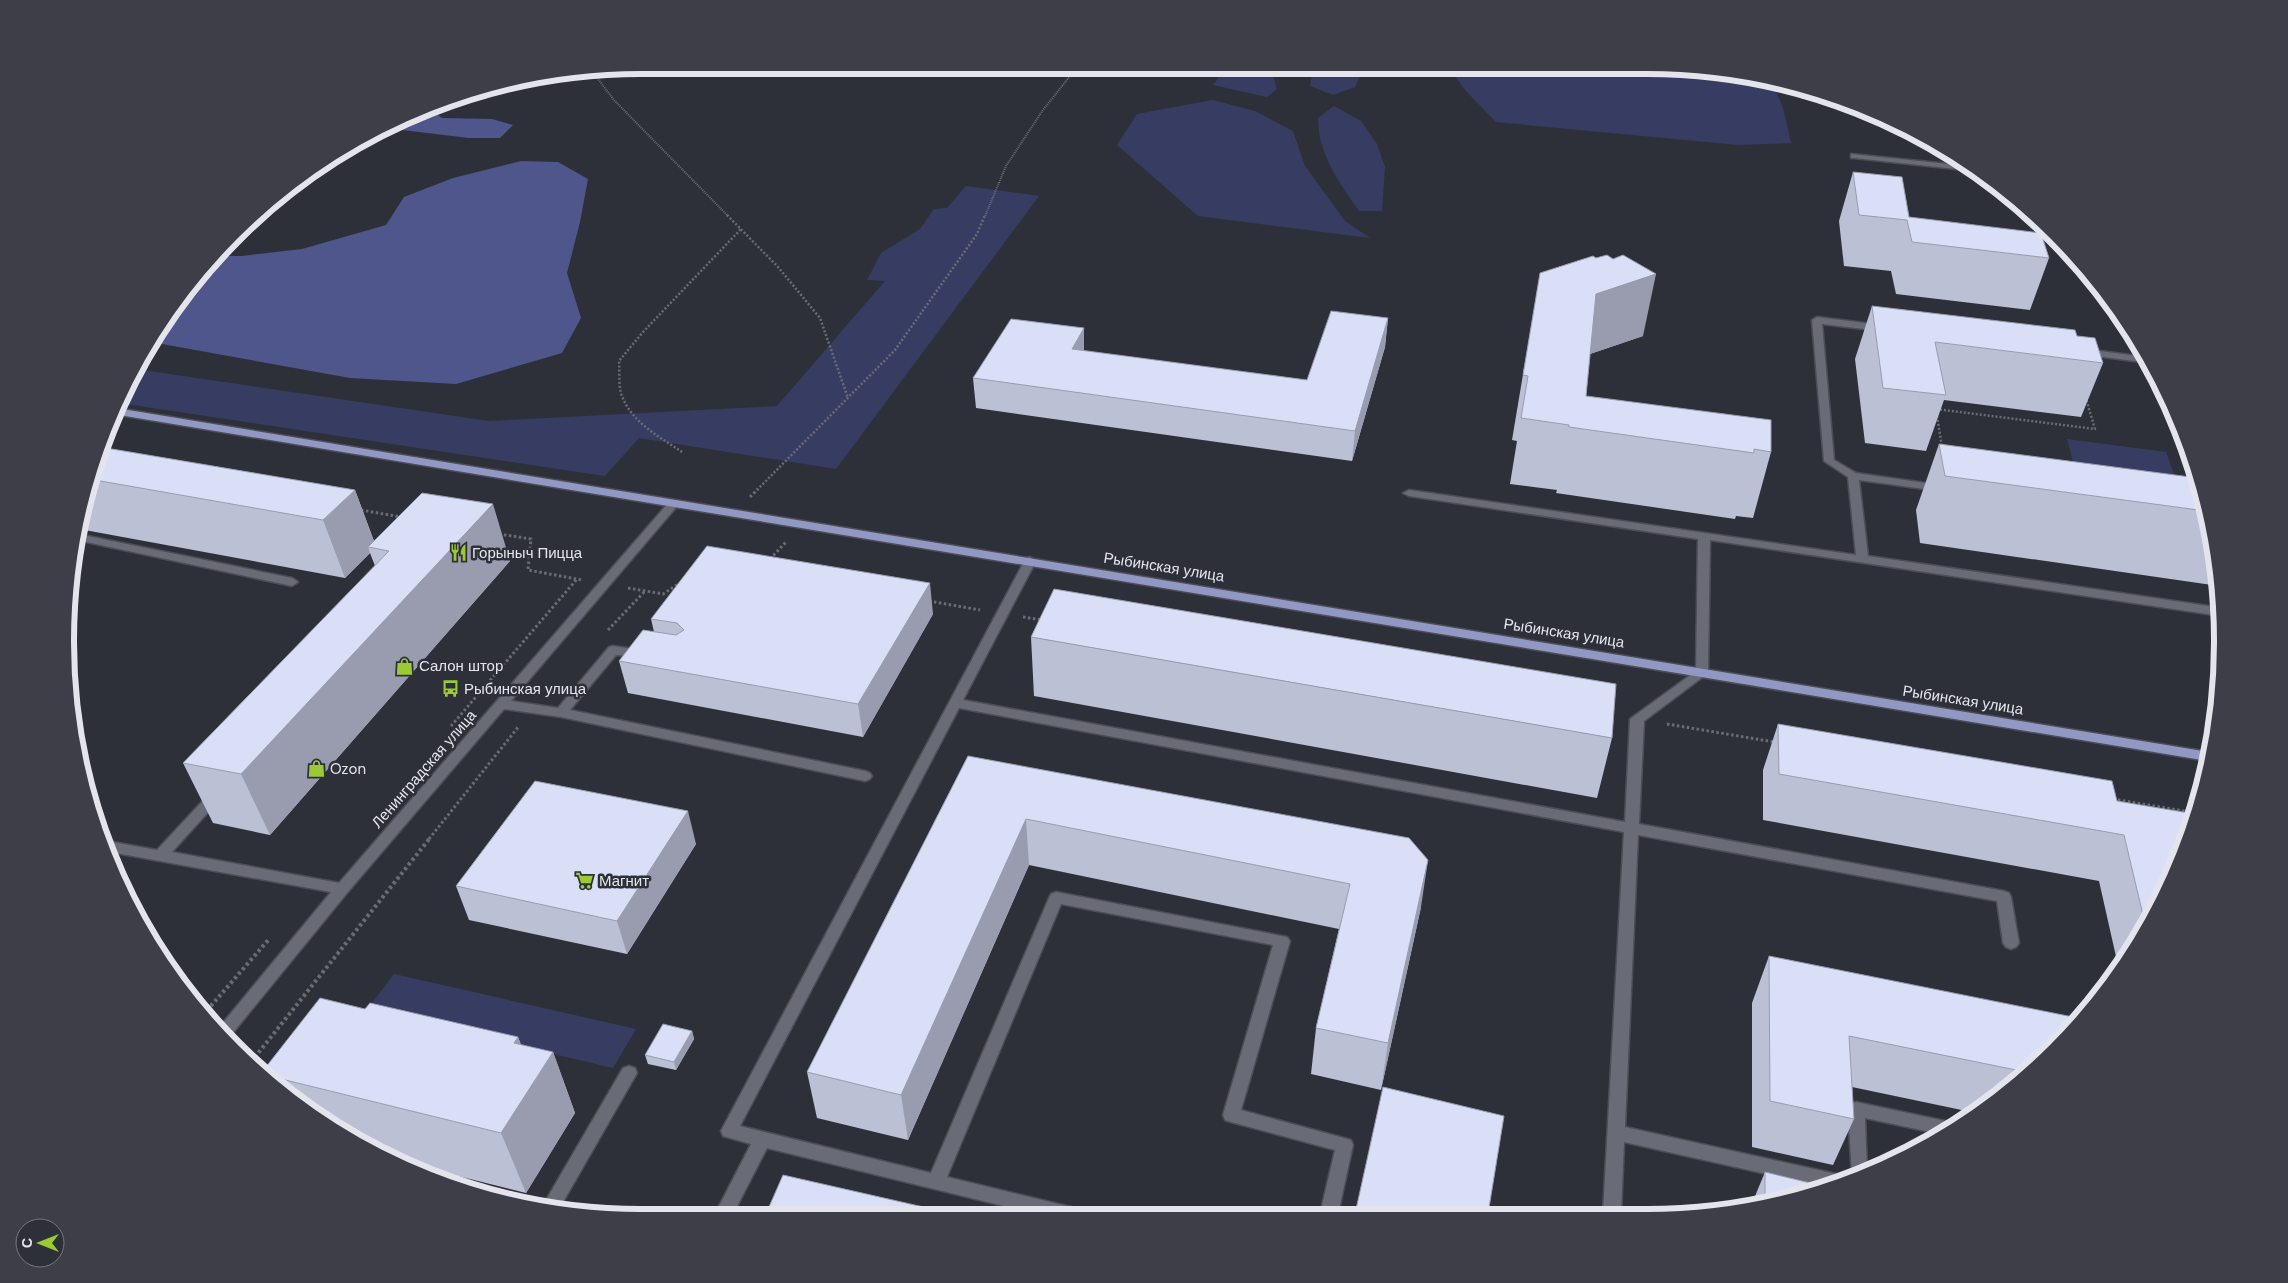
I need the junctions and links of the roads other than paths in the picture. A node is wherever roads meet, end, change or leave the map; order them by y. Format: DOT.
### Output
graph roads {
  1 [pos="1854,156"];
  2 [pos="1960,168"];
  3 [pos="1895,330"];
  4 [pos="2071,351"];
  5 [pos="2139,359"];
  6 [pos="122,412"];
  7 [pos="1853,476"];
  8 [pos="1950,490"];
  9 [pos="1409,493"];
  10 [pos="674,503"];
  11 [pos="1704,536"];
  12 [pos="84,538"];
  13 [pos="1862,559"];
  14 [pos="1030,561"];
  15 [pos="292,582"];
  16 [pos="2213,611"];
  17 [pos="655,656"];
  18 [pos="1702,673"];
  19 [pos="955,703"];
  20 [pos="502,704"];
  21 [pos="561,713"];
  22 [pos="2202,756"];
  23 [pos="865,776"];
  24 [pos="226,784"];
  25 [pos="1632,828"];
  26 [pos="112,847"];
  27 [pos="160,856"];
  28 [pos="342,889"];
  29 [pos="2011,943"];
  30 [pos="227,1029"];
  31 [pos="629,1073"];
  32 [pos="1940,1127"];
  33 [pos="1617,1133"];
  34 [pos="762,1140"];
  35 [pos="1859,1168"];
  36 [pos="1827,1180"];
  37 [pos="936,1182"];
  38 [pos="554,1202"];
  39 [pos="728,1209"];
  40 [pos="1046,1209"];
  41 [pos="1330,1209"];
  42 [pos="1612,1209"];
  1 -- 2 [label="street"];
  3 -- 7 [label="street"];
  4 -- 5 [label="street"];
  6 -- 10 [label="main road, Рыбинская улица"];
  7 -- 8 [label="street"];
  7 -- 13 [label="street"];
  9 -- 11 [label="street"];
  10 -- 14 [label="main road, Рыбинская улица"];
  10 -- 20 [label="street, Ленинградская улица"];
  11 -- 13 [label="street"];
  11 -- 18 [label="street"];
  12 -- 15 [label="street"];
  13 -- 16 [label="street"];
  14 -- 18 [label="main road, Рыбинская улица"];
  14 -- 19 [label="street"];
  17 -- 21 [label="street"];
  18 -- 22 [label="main road, Рыбинская улица"];
  18 -- 25 [label="street"];
  19 -- 25 [label="street"];
  19 -- 34 [label="street"];
  20 -- 21 [label="street"];
  20 -- 28 [label="street, Ленинградская улица"];
  21 -- 23 [label="street"];
  24 -- 27 [label="street"];
  25 -- 29 [label="street"];
  25 -- 33 [label="street"];
  26 -- 27 [label="street"];
  27 -- 28 [label="street"];
  28 -- 30 [label="street, Ленинградская улица"];
  31 -- 38 [label="street"];
  32 -- 35 [label="street"];
  33 -- 36 [label="street"];
  33 -- 42 [label="street"];
  34 -- 37 [label="street"];
  34 -- 39 [label="street"];
  37 -- 40 [label="street"];
  37 -- 41 [label="street"];
}
